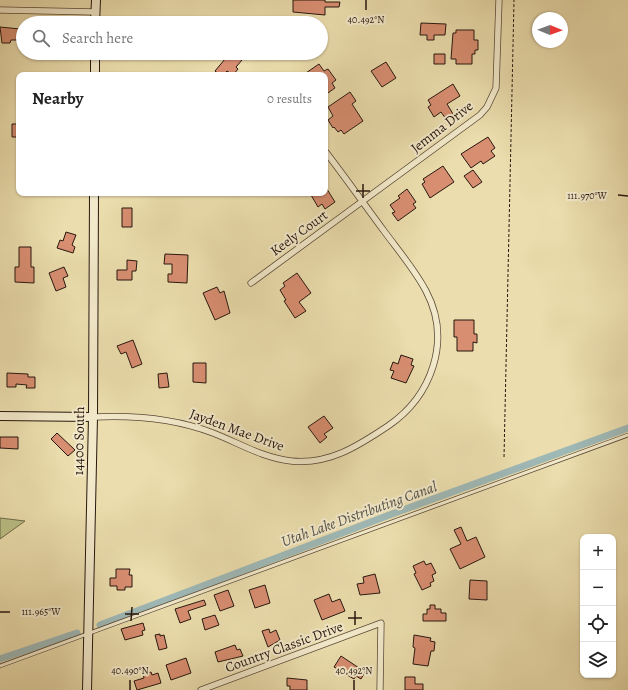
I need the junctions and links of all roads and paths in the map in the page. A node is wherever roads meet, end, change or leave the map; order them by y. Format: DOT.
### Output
graph roads {
  1 [pos="96,0"];
  2 [pos="499,0"];
  3 [pos="514,0"];
  4 [pos="0,10"];
  5 [pos="96,12"];
  6 [pos="96,16"];
  7 [pos="95,60"];
  8 [pos="95,72"];
  9 [pos="328,155"];
  10 [pos="94,196"];
  11 [pos="362,202"];
  12 [pos="251,283"];
  13 [pos="0,416"];
  14 [pos="93,417"];
  15 [pos="628,435"];
  16 [pos="504,458"];
  17 [pos="88,635"];
  18 [pos="0,666"];
  19 [pos="87,690"];
  20 [pos="201,690"];
  21 [pos="380,690"];
  1 -- 5 [label="street"];
  2 -- 11 [label="street, Jemma Drive"];
  3 -- 16 [label="path"];
  4 -- 5 [label="street"];
  5 -- 6 [label="street"];
  7 -- 8 [label="street"];
  9 -- 11 [label="street, Jayden Mae Drive"];
  10 -- 14 [label="street, 14400 South"];
  11 -- 12 [label="street, Keely Court"];
  11 -- 14 [label="street, Jayden Mae Drive"];
  13 -- 14 [label="street"];
  14 -- 17 [label="street, 14400 South"];
  15 -- 17 [label="lane"];
  17 -- 18 [label="lane"];
  17 -- 19 [label="street, 14400 South"];
  20 -- 21 [label="street, Country Classic Drive"];
}
